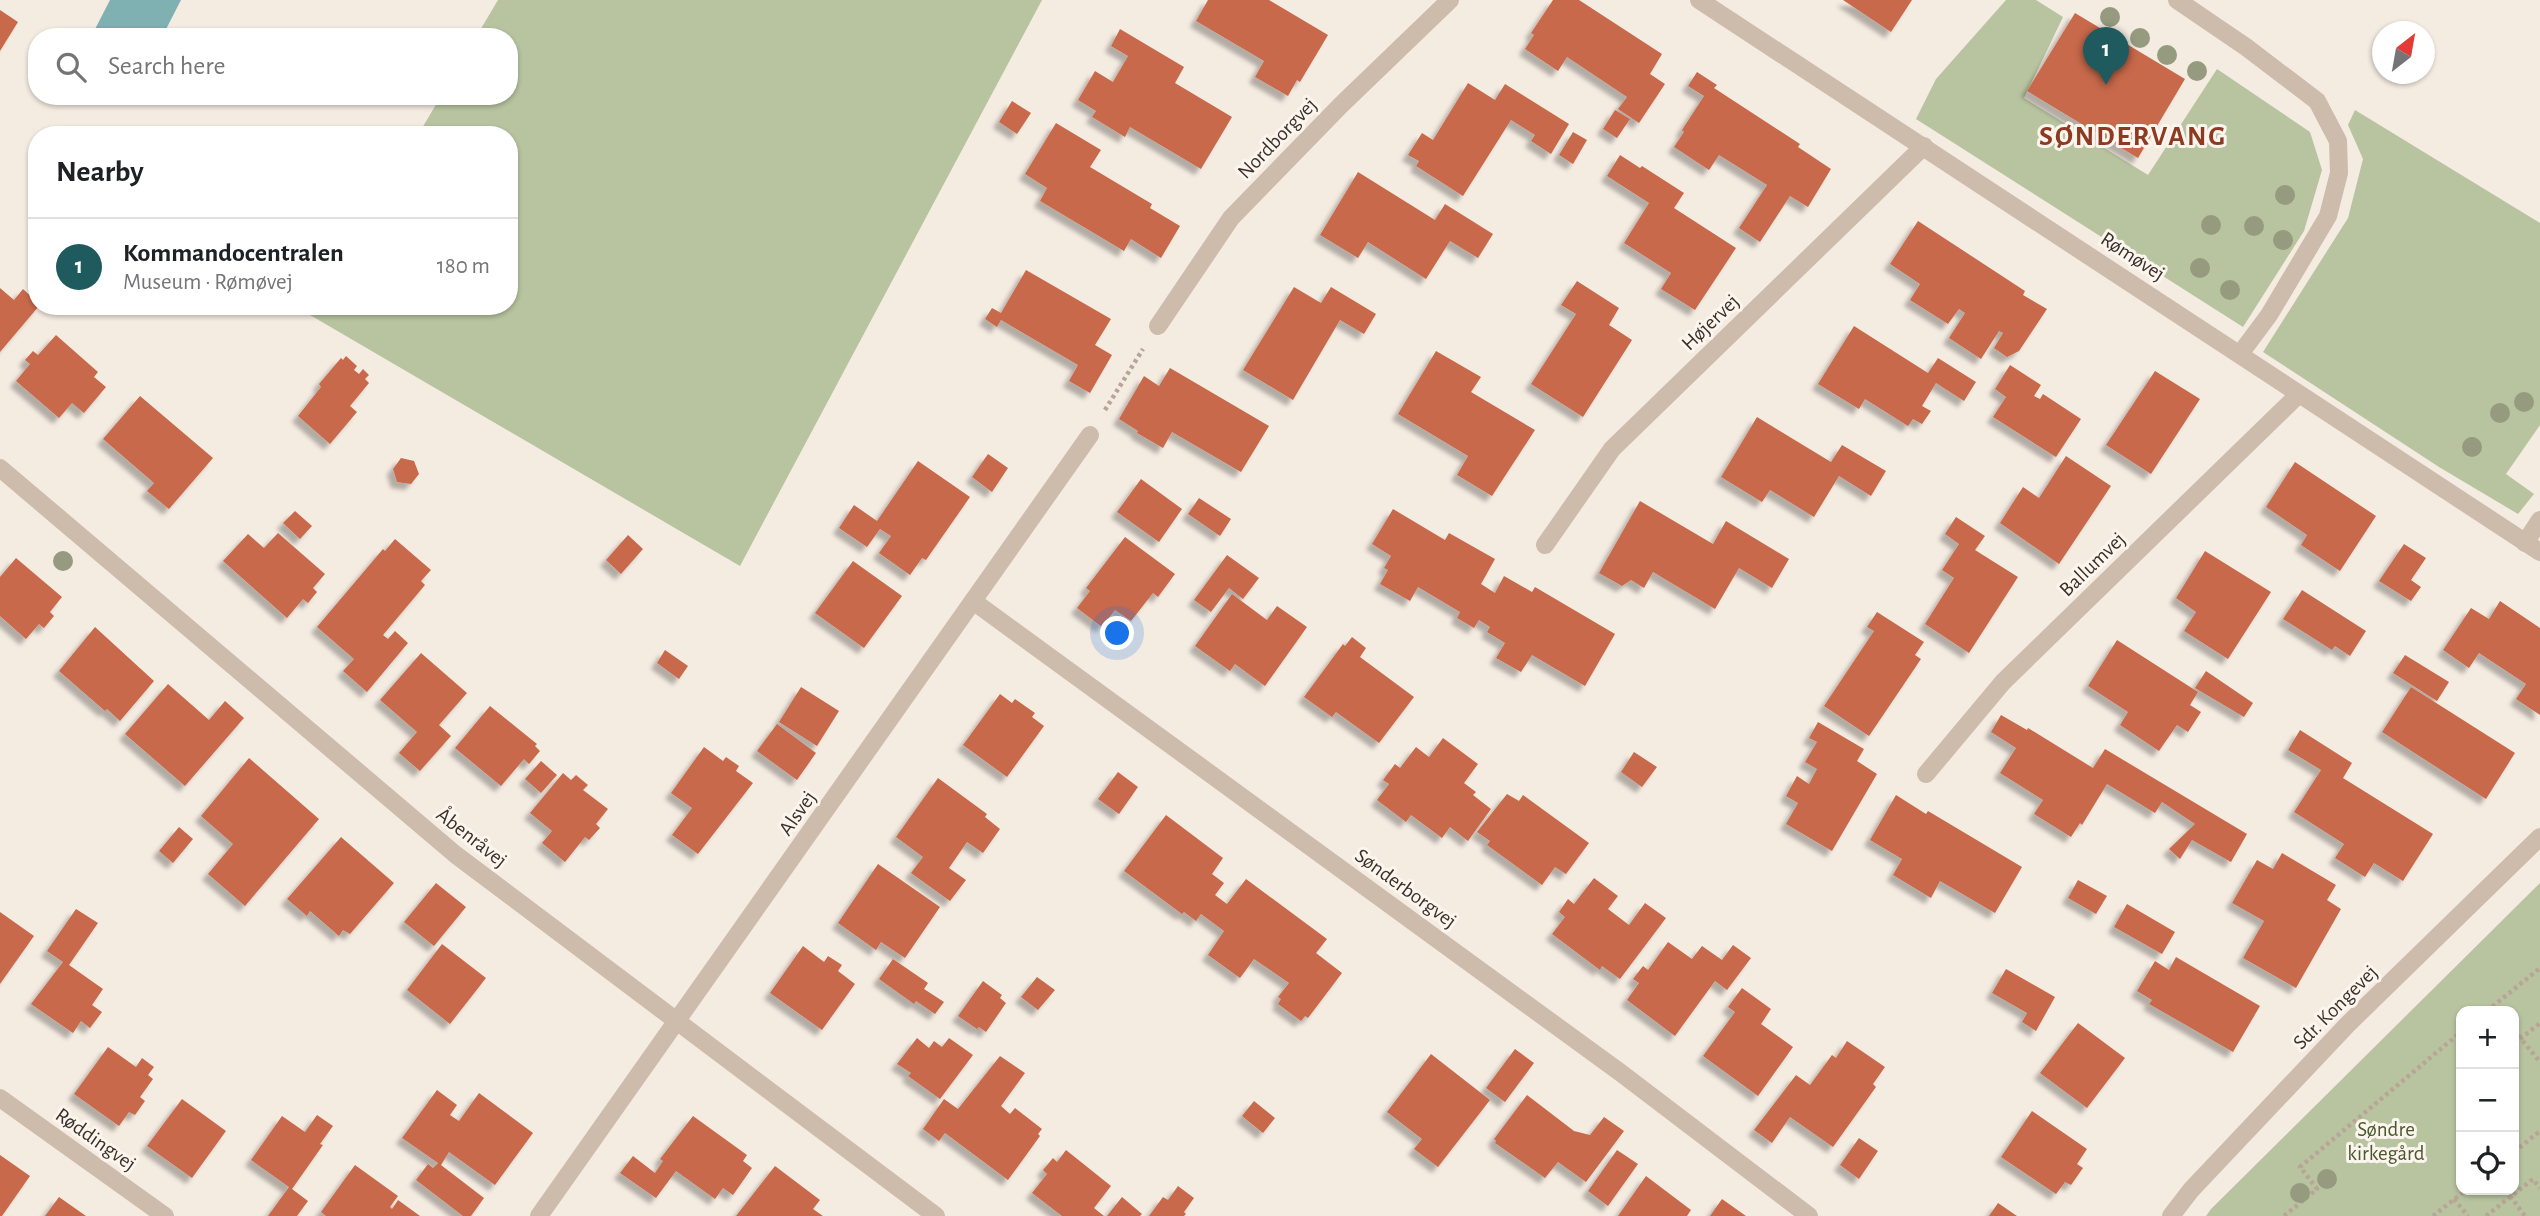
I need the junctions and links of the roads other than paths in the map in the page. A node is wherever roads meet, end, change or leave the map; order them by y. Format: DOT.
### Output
graph roads {
  1 [pos="1450,0"];
  2 [pos="1699,0"];
  3 [pos="2177,0"];
  4 [pos="1924,146"];
  5 [pos="1158,326"];
  6 [pos="2241,354"];
  7 [pos="2298,395"];
  8 [pos="1090,435"];
  9 [pos="0,468"];
  10 [pos="2540,520"];
  11 [pos="1545,545"];
  12 [pos="2533,547"];
  13 [pos="973,601"];
  14 [pos="1926,774"];
  15 [pos="2540,837"];
  16 [pos="678,1021"];
  17 [pos="0,1098"];
  18 [pos="165,1216"];
  19 [pos="539,1216"];
  20 [pos="936,1216"];
  21 [pos="1810,1216"];
  22 [pos="2171,1216"];
  1 -- 5 [label="street, Nordborgvej"];
  2 -- 4 [label="street, Rømøvej"];
  3 -- 6 [label="street"];
  4 -- 6 [label="street, Rømøvej"];
  4 -- 11 [label="street, Højervej"];
  6 -- 7 [label="street, Rømøvej"];
  7 -- 12 [label="street, Rømøvej"];
  7 -- 14 [label="street, Ballumvej"];
  8 -- 13 [label="street, Alsvej"];
  9 -- 16 [label="street, Åbenråvej"];
  10 -- 12 [label="street"];
  13 -- 16 [label="street, Alsvej"];
  13 -- 21 [label="street, Sønderborgvej"];
  15 -- 22 [label="street, Sdr. Kongevej"];
  16 -- 19 [label="street, Alsvej"];
  16 -- 20 [label="street, Åbenråvej"];
  17 -- 18 [label="street, Røddingvej"];
}
